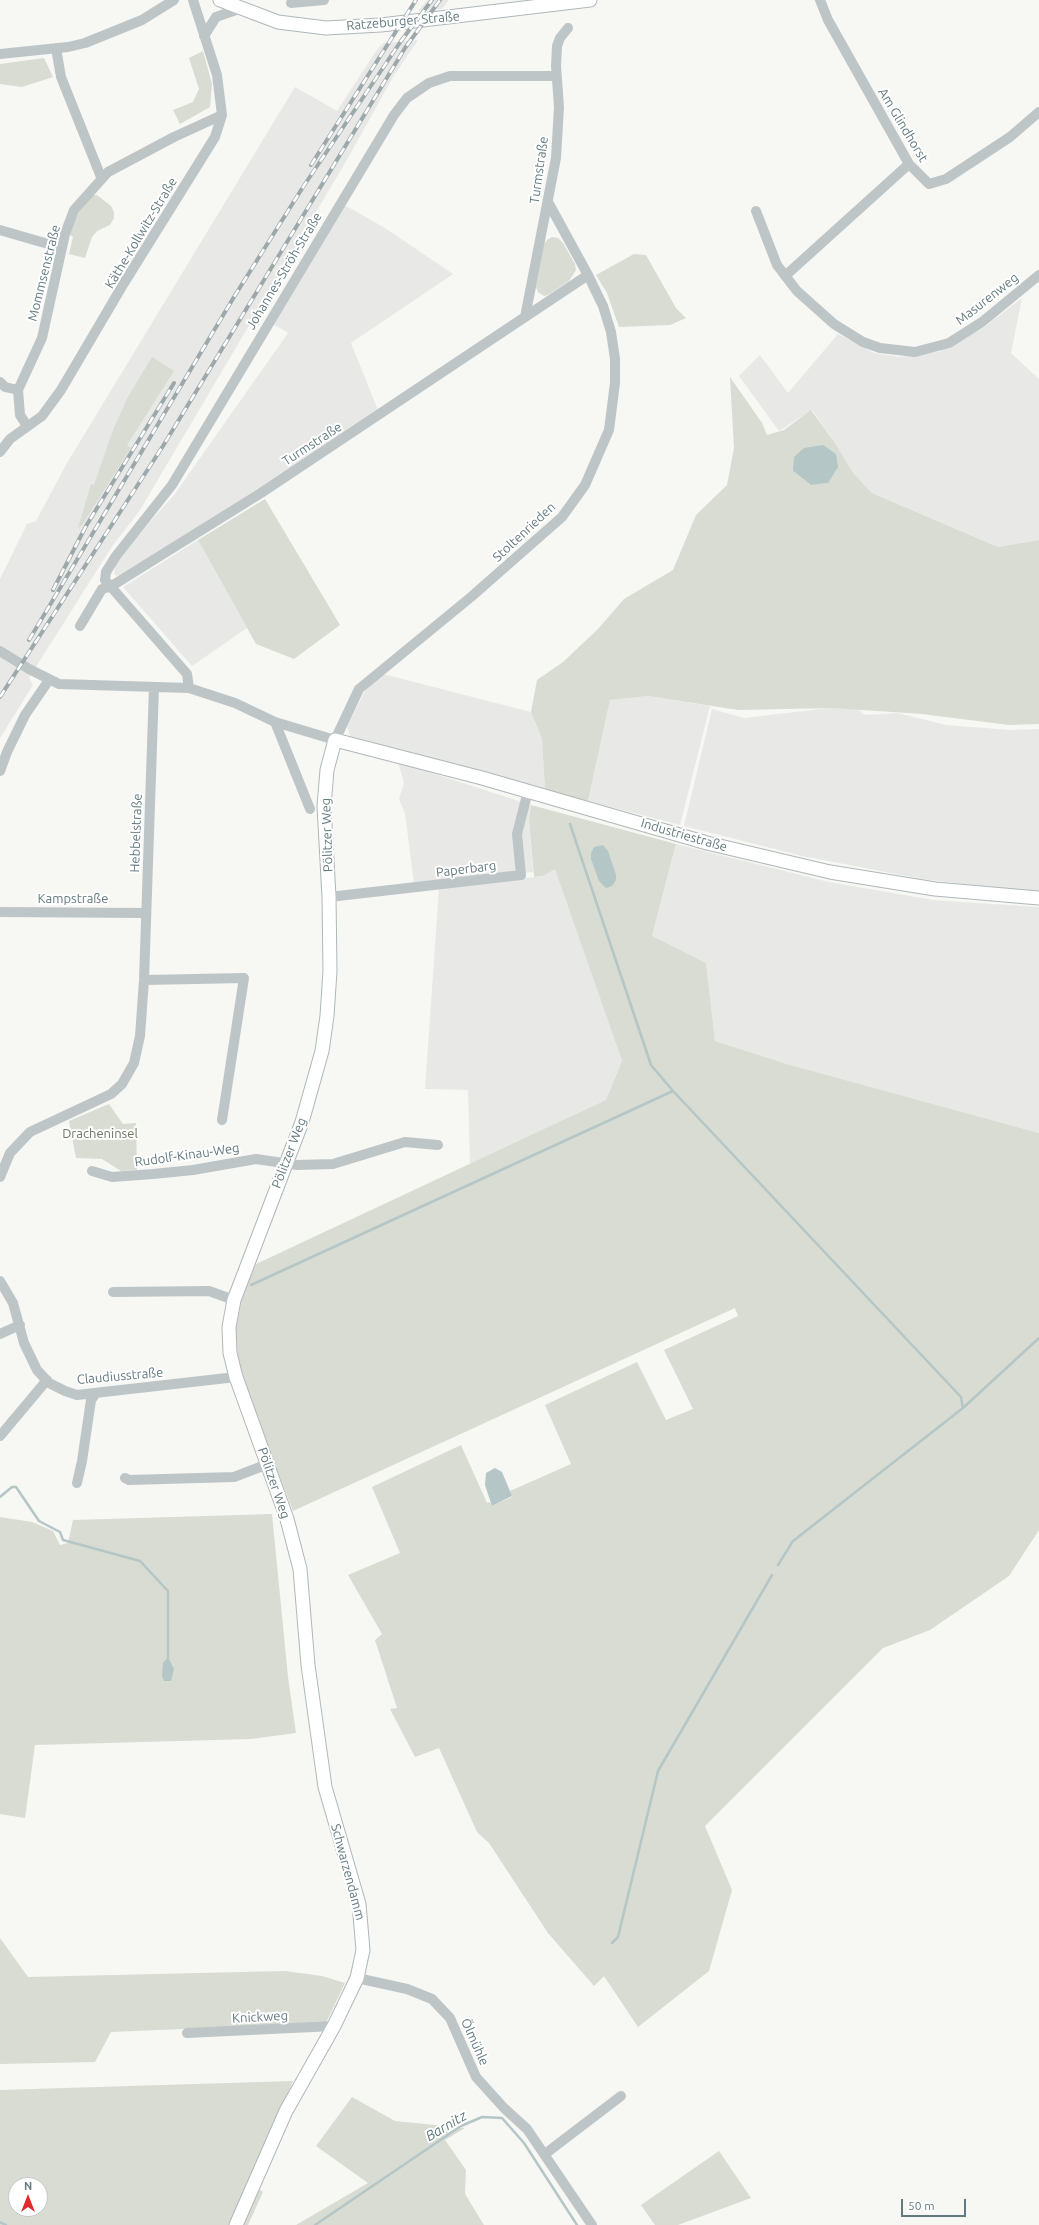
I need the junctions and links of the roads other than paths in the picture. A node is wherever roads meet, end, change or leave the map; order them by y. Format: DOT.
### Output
graph roads {
  1 [pos="174,0"];
  2 [pos="193,0"];
  3 [pos="220,0"];
  4 [pos="324,0"];
  5 [pos="590,0"];
  6 [pos="820,0"];
  7 [pos="291,3"];
  8 [pos="239,9"];
  9 [pos="568,28"];
  10 [pos="204,36"];
  11 [pos="56,48"];
  12 [pos="0,54"];
  13 [pos="556,76"];
  14 [pos="1039,112"];
  15 [pos="222,115"];
  16 [pos="909,164"];
  17 [pos="102,177"];
  18 [pos="548,202"];
  19 [pos="756,211"];
  20 [pos="0,230"];
  21 [pos="62,248"];
  22 [pos="588,275"];
  23 [pos="1039,275"];
  24 [pos="786,276"];
  25 [pos="525,317"];
  26 [pos="0,382"];
  27 [pos="18,390"];
  28 [pos="27,426"];
  29 [pos="5,440"];
  30 [pos="0,452"];
  31 [pos="110,587"];
  32 [pos="80,626"];
  33 [pos="0,651"];
  34 [pos="49,680"];
  35 [pos="154,687"];
  36 [pos="189,688"];
  37 [pos="275,722"];
  38 [pos="335,740"];
  39 [pos="0,771"];
  40 [pos="528,791"];
  41 [pos="310,809"];
  42 [pos="329,897"];
  43 [pos="1039,898"];
  44 [pos="0,912"];
  45 [pos="146,913"];
  46 [pos="144,980"];
  47 [pos="222,1120"];
  48 [pos="438,1145"];
  49 [pos="286,1162"];
  50 [pos="92,1172"];
  51 [pos="0,1177"];
  52 [pos="0,1280"];
  53 [pos="113,1292"];
  54 [pos="234,1300"];
  55 [pos="20,1325"];
  56 [pos="0,1334"];
  57 [pos="236,1377"];
  58 [pos="47,1380"];
  59 [pos="96,1393"];
  60 [pos="0,1436"];
  61 [pos="268,1464"];
  62 [pos="125,1478"];
  63 [pos="77,1483"];
  64 [pos="304,1612"];
  65 [pos="357,1978"];
  66 [pos="334,2026"];
  67 [pos="187,2033"];
  68 [pos="621,2096"];
  69 [pos="545,2154"];
  70 [pos="236,2225"];
  71 [pos="592,2225"];
  1 -- 11 [label="street"];
  2 -- 10 [label="street, Käthe-Kollwitz-Straße"];
  3 -- 8 [label="main road, Ratzeburger Straße"];
  4 -- 7 [label="street"];
  5 -- 8 [label="main road, Ratzeburger Straße"];
  6 -- 16 [label="street, Am Glindhorst"];
  8 -- 10 [label="street"];
  9 -- 13 [label="street, Turmstraße"];
  10 -- 15 [label="street, Käthe-Kollwitz-Straße"];
  11 -- 12 [label="street"];
  11 -- 17 [label="street"];
  13 -- 18 [label="street, Turmstraße"];
  13 -- 31 [label="street, Johannes-Ströh-Straße"];
  14 -- 16 [label="street, Am Glindhorst"];
  15 -- 17 [label="street, Mommsenstraße"];
  15 -- 28 [label="street, Käthe-Kollwitz-Straße"];
  16 -- 24 [label="street"];
  17 -- 21 [label="street, Mommsenstraße"];
  18 -- 22 [label="street, Stoltenrieden"];
  18 -- 25 [label="street, Turmstraße"];
  19 -- 24 [label="street, Masurenweg"];
  20 -- 21 [label="street"];
  21 -- 27 [label="street, Mommsenstraße"];
  22 -- 25 [label="street, Turmstraße"];
  22 -- 38 [label="street, Stoltenrieden"];
  23 -- 24 [label="street, Masurenweg"];
  25 -- 31 [label="street, Turmstraße"];
  26 -- 27 [label="street"];
  27 -- 28 [label="street, Mommsenstraße"];
  28 -- 29 [label="street"];
  29 -- 30 [label="street"];
  31 -- 32 [label="street, Turmstraße"];
  31 -- 36 [label="street"];
  33 -- 34 [label="street"];
  34 -- 35 [label="street"];
  34 -- 39 [label="street"];
  35 -- 36 [label="street"];
  35 -- 45 [label="street, Hebbelstraße"];
  36 -- 37 [label="street"];
  37 -- 38 [label="street"];
  37 -- 41 [label="street, Pölitzer Weg"];
  38 -- 40 [label="main road, Industriestraße"];
  38 -- 42 [label="main road, Pölitzer Weg"];
  40 -- 42 [label="street, Paperbarg"];
  40 -- 43 [label="main road, Industriestraße"];
  42 -- 49 [label="main road, Pölitzer Weg"];
  44 -- 45 [label="street, Kampstraße"];
  45 -- 46 [label="street, Hebbelstraße"];
  46 -- 47 [label="street"];
  46 -- 51 [label="street, Hebbelstraße"];
  48 -- 49 [label="street, Rudolf-Kinau-Weg"];
  49 -- 50 [label="street, Rudolf-Kinau-Weg"];
  49 -- 54 [label="main road, Pölitzer Weg"];
  52 -- 55 [label="street, Claudiusstraße"];
  53 -- 54 [label="street"];
  54 -- 57 [label="main road, Pölitzer Weg"];
  55 -- 56 [label="street"];
  55 -- 58 [label="street, Claudiusstraße"];
  57 -- 59 [label="street, Claudiusstraße"];
  57 -- 61 [label="main road, Pölitzer Weg"];
  58 -- 59 [label="street, Claudiusstraße"];
  58 -- 60 [label="street"];
  59 -- 63 [label="street"];
  61 -- 62 [label="street"];
  61 -- 64 [label="main road, Pölitzer Weg"];
  64 -- 65 [label="main road, Schwarzendamm"];
  65 -- 66 [label="main road, Schwarzendamm"];
  65 -- 69 [label="street, Ölmühle"];
  66 -- 67 [label="street, Knickweg"];
  66 -- 70 [label="main road, Schwarzendamm"];
  68 -- 69 [label="street"];
  69 -- 71 [label="street, Ölmühle"];
}
